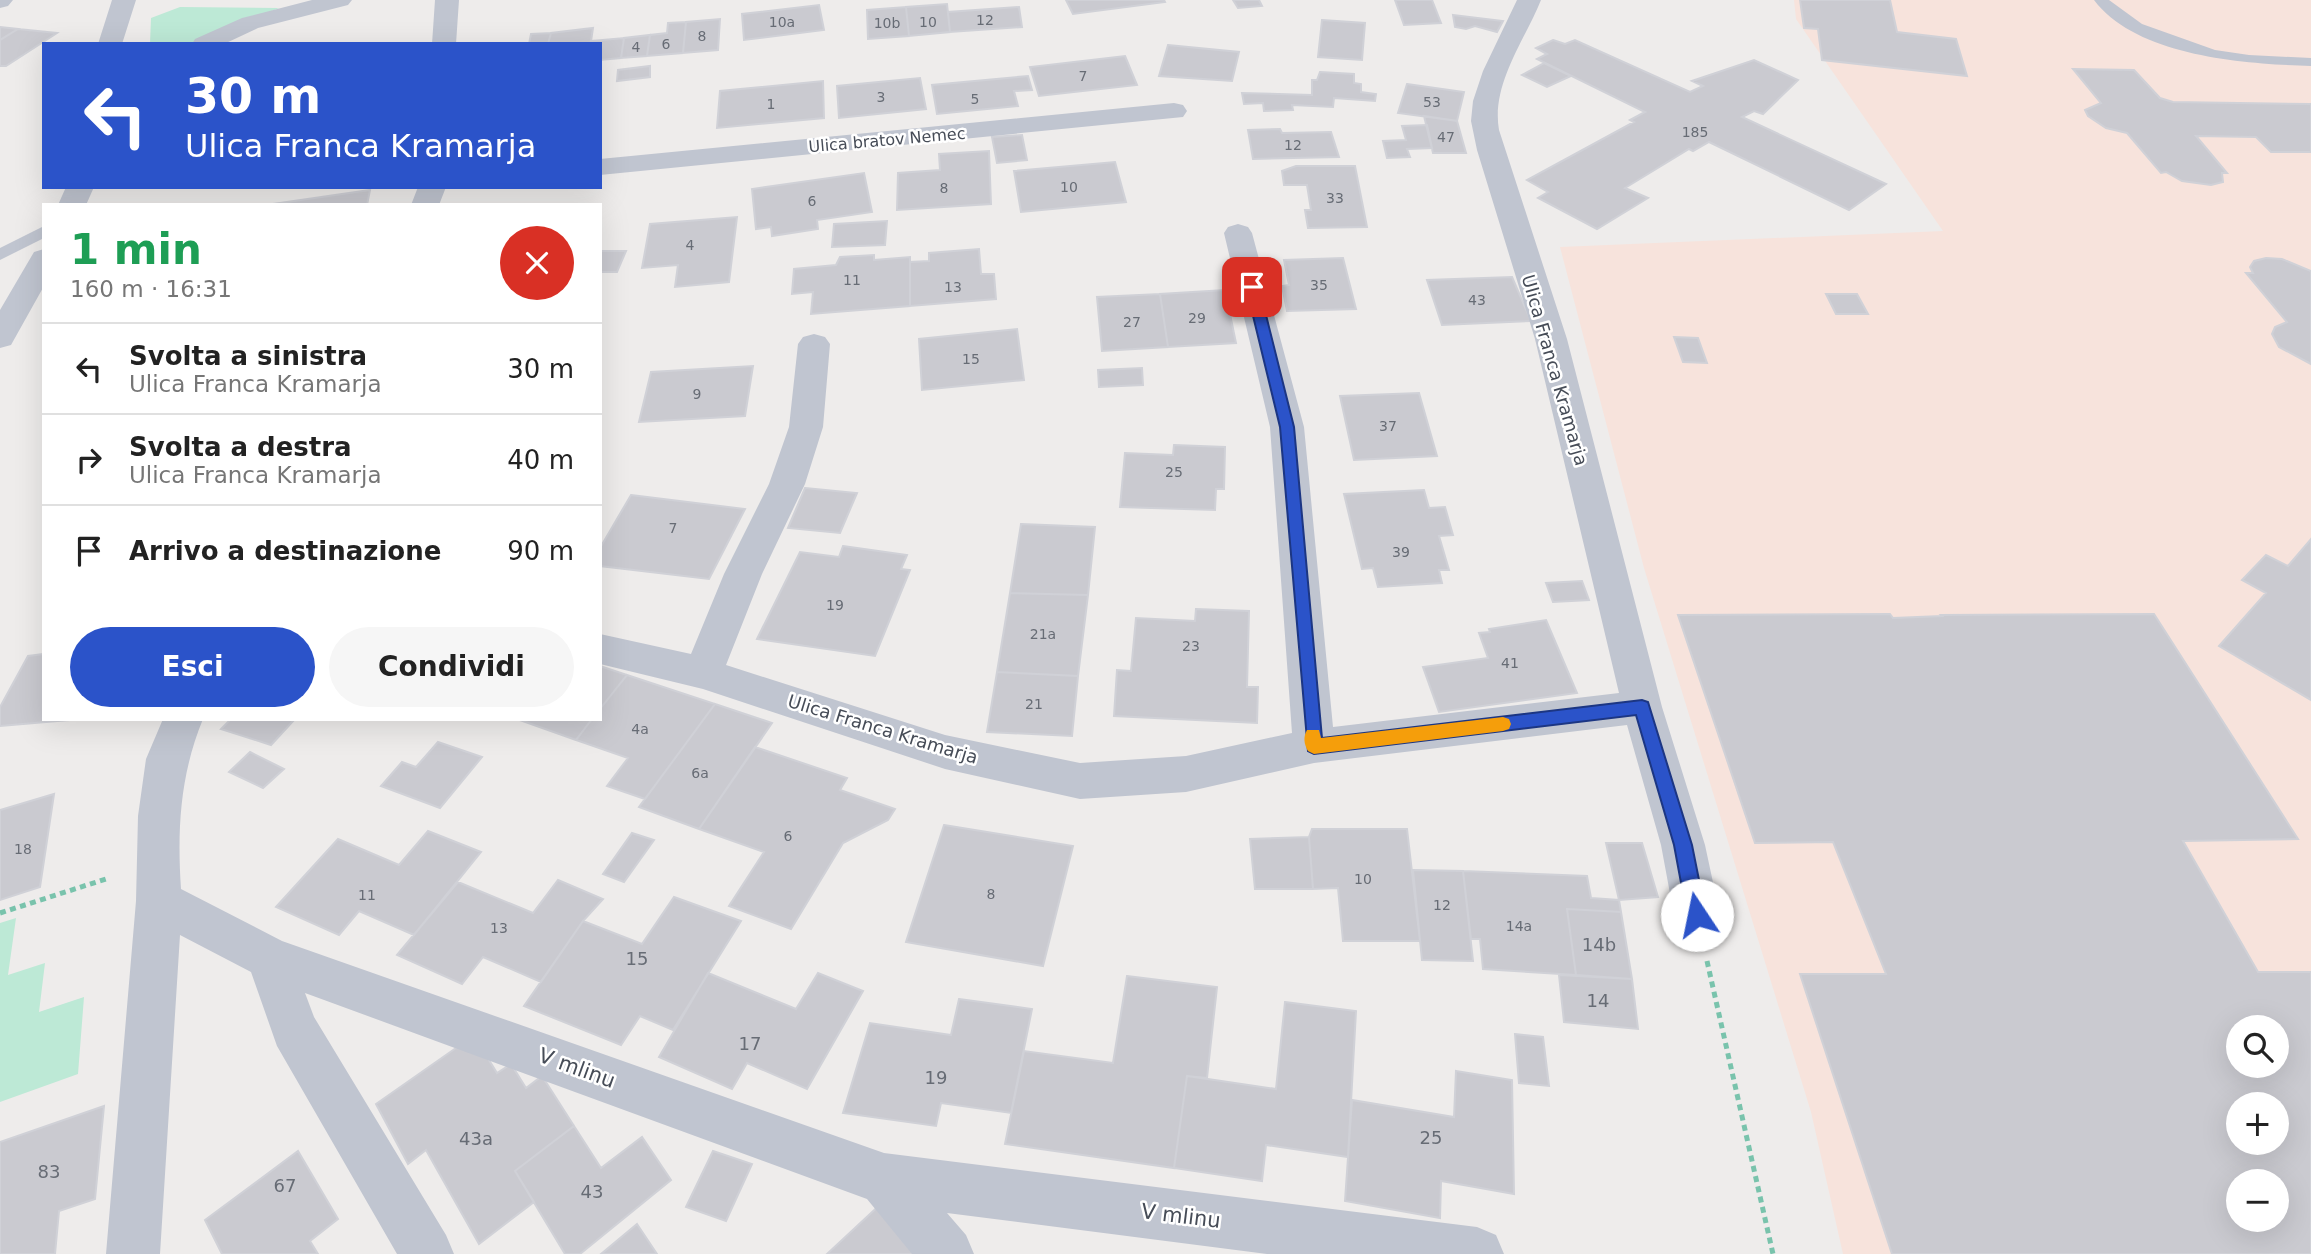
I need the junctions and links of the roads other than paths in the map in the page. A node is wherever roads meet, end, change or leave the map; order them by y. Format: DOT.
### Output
graph roads {
  1 [pos="124,0"];
  2 [pos="340,0"];
  3 [pos="447,0"];
  4 [pos="1529,0"];
  5 [pos="2101,0"];
  6 [pos="111,42"];
  7 [pos="208,42"];
  8 [pos="444,42"];
  9 [pos="2311,62"];
  10 [pos="1174,111"];
  11 [pos="602,167"];
  12 [pos="42,232"];
  13 [pos="1238,233"];
  14 [pos="0,255"];
  15 [pos="42,262"];
  16 [pos="0,338"];
  17 [pos="814,344"];
  18 [pos="602,649"];
  19 [pos="703,673"];
  20 [pos="1642,707"];
  21 [pos="182,721"];
  22 [pos="1314,746"];
  23 [pos="158,882"];
  24 [pos="1697,915"];
  25 [pos="269,958"];
  26 [pos="884,1179"];
  27 [pos="133,1254"];
  28 [pos="427,1254"];
  29 [pos="947,1254"];
  30 [pos="1477,1254"];
  1 -- 6 [label="street"];
  2 -- 7 [label="street"];
  3 -- 8 [label="street"];
  4 -- 20 [label="street, Ulica Franca Kramarja"];
  5 -- 9 [label="lane"];
  10 -- 11 [label="street, Ulica bratov Nemec"];
  12 -- 14 [label="lane"];
  13 -- 22 [label="street"];
  15 -- 16 [label="street"];
  17 -- 19 [label="street"];
  18 -- 19 [label="street, Ulica Franca Kramarja"];
  19 -- 22 [label="street, Ulica Franca Kramarja"];
  20 -- 22 [label="street, Ulica Franca Kramarja"];
  20 -- 24 [label="street, Ulica Franca Kramarja"];
  21 -- 23 [label="street"];
  23 -- 25 [label="street, V mlinu"];
  23 -- 27 [label="street"];
  25 -- 26 [label="street, V mlinu"];
  25 -- 28 [label="street"];
  26 -- 29 [label="street"];
  26 -- 30 [label="street, V mlinu"];
}
